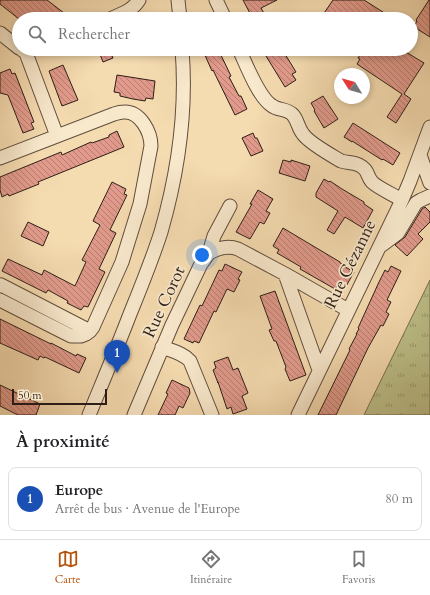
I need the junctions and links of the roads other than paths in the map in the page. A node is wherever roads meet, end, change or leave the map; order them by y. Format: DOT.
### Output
graph roads {
  1 [pos="139,0"];
  2 [pos="178,0"];
  3 [pos="216,0"];
  4 [pos="128,12"];
  5 [pos="179,12"];
  6 [pos="221,12"];
  7 [pos="0,33"];
  8 [pos="12,41"];
  9 [pos="27,56"];
  10 [pos="182,56"];
  11 [pos="242,56"];
  12 [pos="430,127"];
  13 [pos="57,136"];
  14 [pos="420,155"];
  15 [pos="0,158"];
  16 [pos="430,183"];
  17 [pos="430,196"];
  18 [pos="402,200"];
  19 [pos="230,206"];
  20 [pos="380,246"];
  21 [pos="210,253"];
  22 [pos="285,274"];
  23 [pos="0,286"];
  24 [pos="0,300"];
  25 [pos="348,310"];
  26 [pos="90,331"];
  27 [pos="162,347"];
  28 [pos="319,370"];
  29 [pos="89,415"];
  30 [pos="134,415"];
  31 [pos="212,415"];
  32 [pos="298,415"];
  1 -- 4 [label="street"];
  2 -- 5 [label="street"];
  3 -- 6 [label="street"];
  7 -- 8 [label="street"];
  9 -- 13 [label="street"];
  10 -- 29 [label="street"];
  11 -- 18 [label="street"];
  12 -- 14 [label="street, Rue Cézanne"];
  13 -- 15 [label="street"];
  13 -- 26 [label="street"];
  14 -- 16 [label="street"];
  14 -- 18 [label="street, Rue Cézanne"];
  17 -- 20 [label="street"];
  18 -- 20 [label="street, Rue Cézanne"];
  19 -- 21 [label="street, Rue Corot"];
  20 -- 25 [label="street, Rue Cézanne"];
  21 -- 22 [label="street"];
  21 -- 27 [label="street, Rue Corot"];
  22 -- 25 [label="street"];
  22 -- 28 [label="street"];
  23 -- 26 [label="street"];
  24 -- 26 [label="street"];
  25 -- 28 [label="street, Rue Cézanne"];
  27 -- 30 [label="street, Rue Corot"];
  27 -- 31 [label="street"];
  28 -- 32 [label="street, Rue Cézanne"];
}
